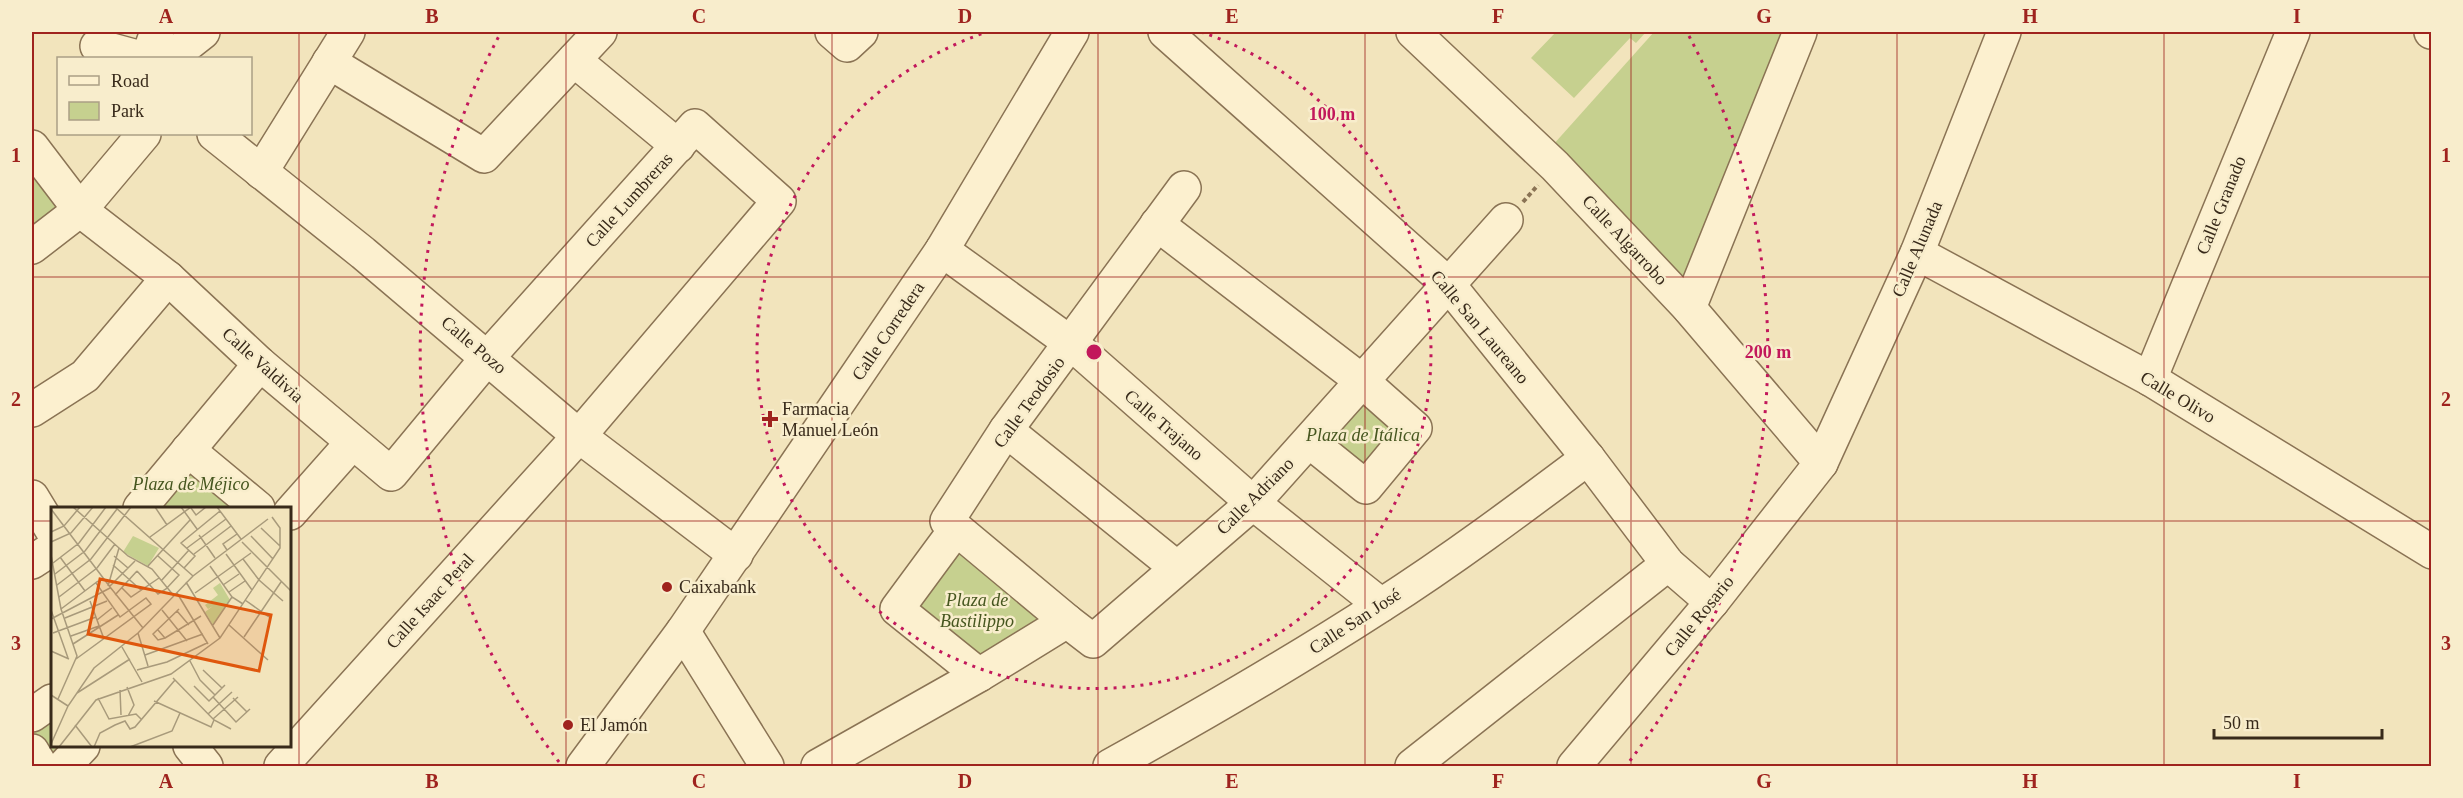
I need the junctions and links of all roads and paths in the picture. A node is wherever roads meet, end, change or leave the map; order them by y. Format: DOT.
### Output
graph roads {
  1 [pos="203,32"];
  2 [pos="348,32"];
  3 [pos="1072,32"];
  4 [pos="1165,32"];
  5 [pos="1413,32"];
  6 [pos="1800,32"];
  7 [pos="2004,32"];
  8 [pos="2293,32"];
  9 [pos="590,40"];
  10 [pos="99,45"];
  11 [pos="154,53"];
  12 [pos="329,63"];
  13 [pos="143,135"];
  14 [pos="215,135"];
  15 [pos="678,146"];
  16 [pos="32,147"];
  17 [pos="1556,166"];
  18 [pos="261,172"];
  19 [pos="1184,188"];
  20 [pos="778,201"];
  21 [pos="80,210"];
  22 [pos="1506,220"];
  23 [pos="1158,224"];
  24 [pos="32,248"];
  25 [pos="942,250"];
  26 [pos="1917,253"];
  27 [pos="168,278"];
  28 [pos="1448,284"];
  29 [pos="1689,308"];
  30 [pos="1072,344"];
  31 [pos="488,357"];
  32 [pos="260,364"];
  33 [pos="2150,379"];
  34 [pos="1362,381"];
  35 [pos="32,410"];
  36 [pos="1006,430"];
  37 [pos="579,436"];
  38 [pos="1309,441"];
  39 [pos="352,443"];
  40 [pos="188,450"];
  41 [pos="1588,458"];
  42 [pos="1821,463"];
  43 [pos="32,497"];
  44 [pos="1253,503"];
  45 [pos="149,505"];
  46 [pos="257,507"];
  47 [pos="291,512"];
  48 [pos="51,528"];
  49 [pos="956,529"];
  50 [pos="51,550"];
  51 [pos="2432,552"];
  52 [pos="736,555"];
  53 [pos="32,562"];
  54 [pos="1668,564"];
  55 [pos="1177,568"];
  56 [pos="1712,602"];
  57 [pos="1381,605"];
  58 [pos="1066,621"];
  59 [pos="683,631"];
  60 [pos="979,675"];
  61 [pos="51,702"];
  62 [pos="32,715"];
  63 [pos="82,747"];
  64 [pos="191,747"];
  65 [pos="32,751"];
  66 [pos="41,766"];
  67 [pos="64,766"];
  68 [pos="206,766"];
  69 [pos="281,766"];
  70 [pos="583,766"];
  71 [pos="767,766"];
  72 [pos="818,766"];
  73 [pos="1110,766"];
  74 [pos="1412,766"];
  75 [pos="1574,766"];
  1 -- 11 [label="street"];
  2 -- 12 [label="street"];
  3 -- 25 [label="street, Calle Corredera"];
  4 -- 28 [label="street, Calle San Laureano"];
  5 -- 17 [label="street, Calle Algarrobo"];
  6 -- 29 [label="street"];
  7 -- 26 [label="street, Calle Alunada"];
  8 -- 33 [label="street, Calle Granado"];
  9 -- 12 [label="street"];
  9 -- 15 [label="street"];
  10 -- 11 [label="street"];
  12 -- 18 [label="street"];
  13 -- 21 [label="street"];
  14 -- 18 [label="street, Calle Pozo"];
  15 -- 20 [label="street, Calle Lumbreras"];
  15 -- 31 [label="street, Calle Lumbreras"];
  16 -- 21 [label="street, Calle Valdivia"];
  17 -- 22 [label="path"];
  17 -- 29 [label="street, Calle Algarrobo"];
  18 -- 31 [label="street, Calle Pozo"];
  19 -- 23 [label="street, Calle Teodosio"];
  20 -- 37 [label="street, Calle Isaac Peral"];
  21 -- 24 [label="street"];
  21 -- 27 [label="street, Calle Valdivia"];
  22 -- 28 [label="street, Calle Adriano"];
  23 -- 30 [label="street, Calle Teodosio"];
  23 -- 34 [label="street"];
  25 -- 30 [label="street, Calle Trajano"];
  25 -- 52 [label="street, Calle Corredera"];
  26 -- 33 [label="street, Calle Olivo"];
  26 -- 42 [label="street, Calle Alunada"];
  27 -- 32 [label="street, Calle Valdivia"];
  27 -- 35 [label="street"];
  28 -- 34 [label="street, Calle Adriano"];
  28 -- 41 [label="street, Calle San Laureano"];
  29 -- 42 [label="street, Calle Algarrobo"];
  30 -- 36 [label="street, Calle Teodosio"];
  30 -- 44 [label="street, Calle Trajano"];
  31 -- 37 [label="street, Calle Pozo"];
  31 -- 39 [label="street, Calle Valdivia"];
  32 -- 39 [label="street, Calle Valdivia"];
  32 -- 40 [label="street"];
  33 -- 51 [label="street, Calle Olivo"];
  34 -- 38 [label="street, Calle Adriano"];
  34 -- 38 [label="street"];
  36 -- 49 [label="street, Calle Teodosio"];
  36 -- 55 [label="street"];
  37 -- 52 [label="street, Calle Pozo"];
  37 -- 69 [label="street, Calle Isaac Peral"];
  38 -- 44 [label="street, Calle Adriano"];
  39 -- 47 [label="street"];
  40 -- 45 [label="street"];
  40 -- 46 [label="street"];
  41 -- 54 [label="street, Calle San Laureano"];
  41 -- 57 [label="street, Calle San José"];
  42 -- 56 [label="street, Calle Rosario"];
  43 -- 48 [label="street"];
  44 -- 55 [label="street, Calle Adriano"];
  44 -- 57 [label="street, Calle Trajano"];
  49 -- 58 [label="street"];
  49 -- 60 [label="street"];
  50 -- 53 [label="street"];
  52 -- 59 [label="street, Calle Corredera"];
  54 -- 56 [label="street, Calle San Laureano"];
  54 -- 74 [label="street"];
  55 -- 58 [label="street, Calle Adriano"];
  56 -- 75 [label="street, Calle Rosario"];
  57 -- 73 [label="street, Calle San José"];
  58 -- 60 [label="street"];
  59 -- 70 [label="street, Calle Corredera"];
  59 -- 71 [label="street"];
  60 -- 72 [label="street"];
  61 -- 62 [label="street"];
  63 -- 67 [label="street"];
  64 -- 68 [label="street"];
  65 -- 66 [label="street"];
}
